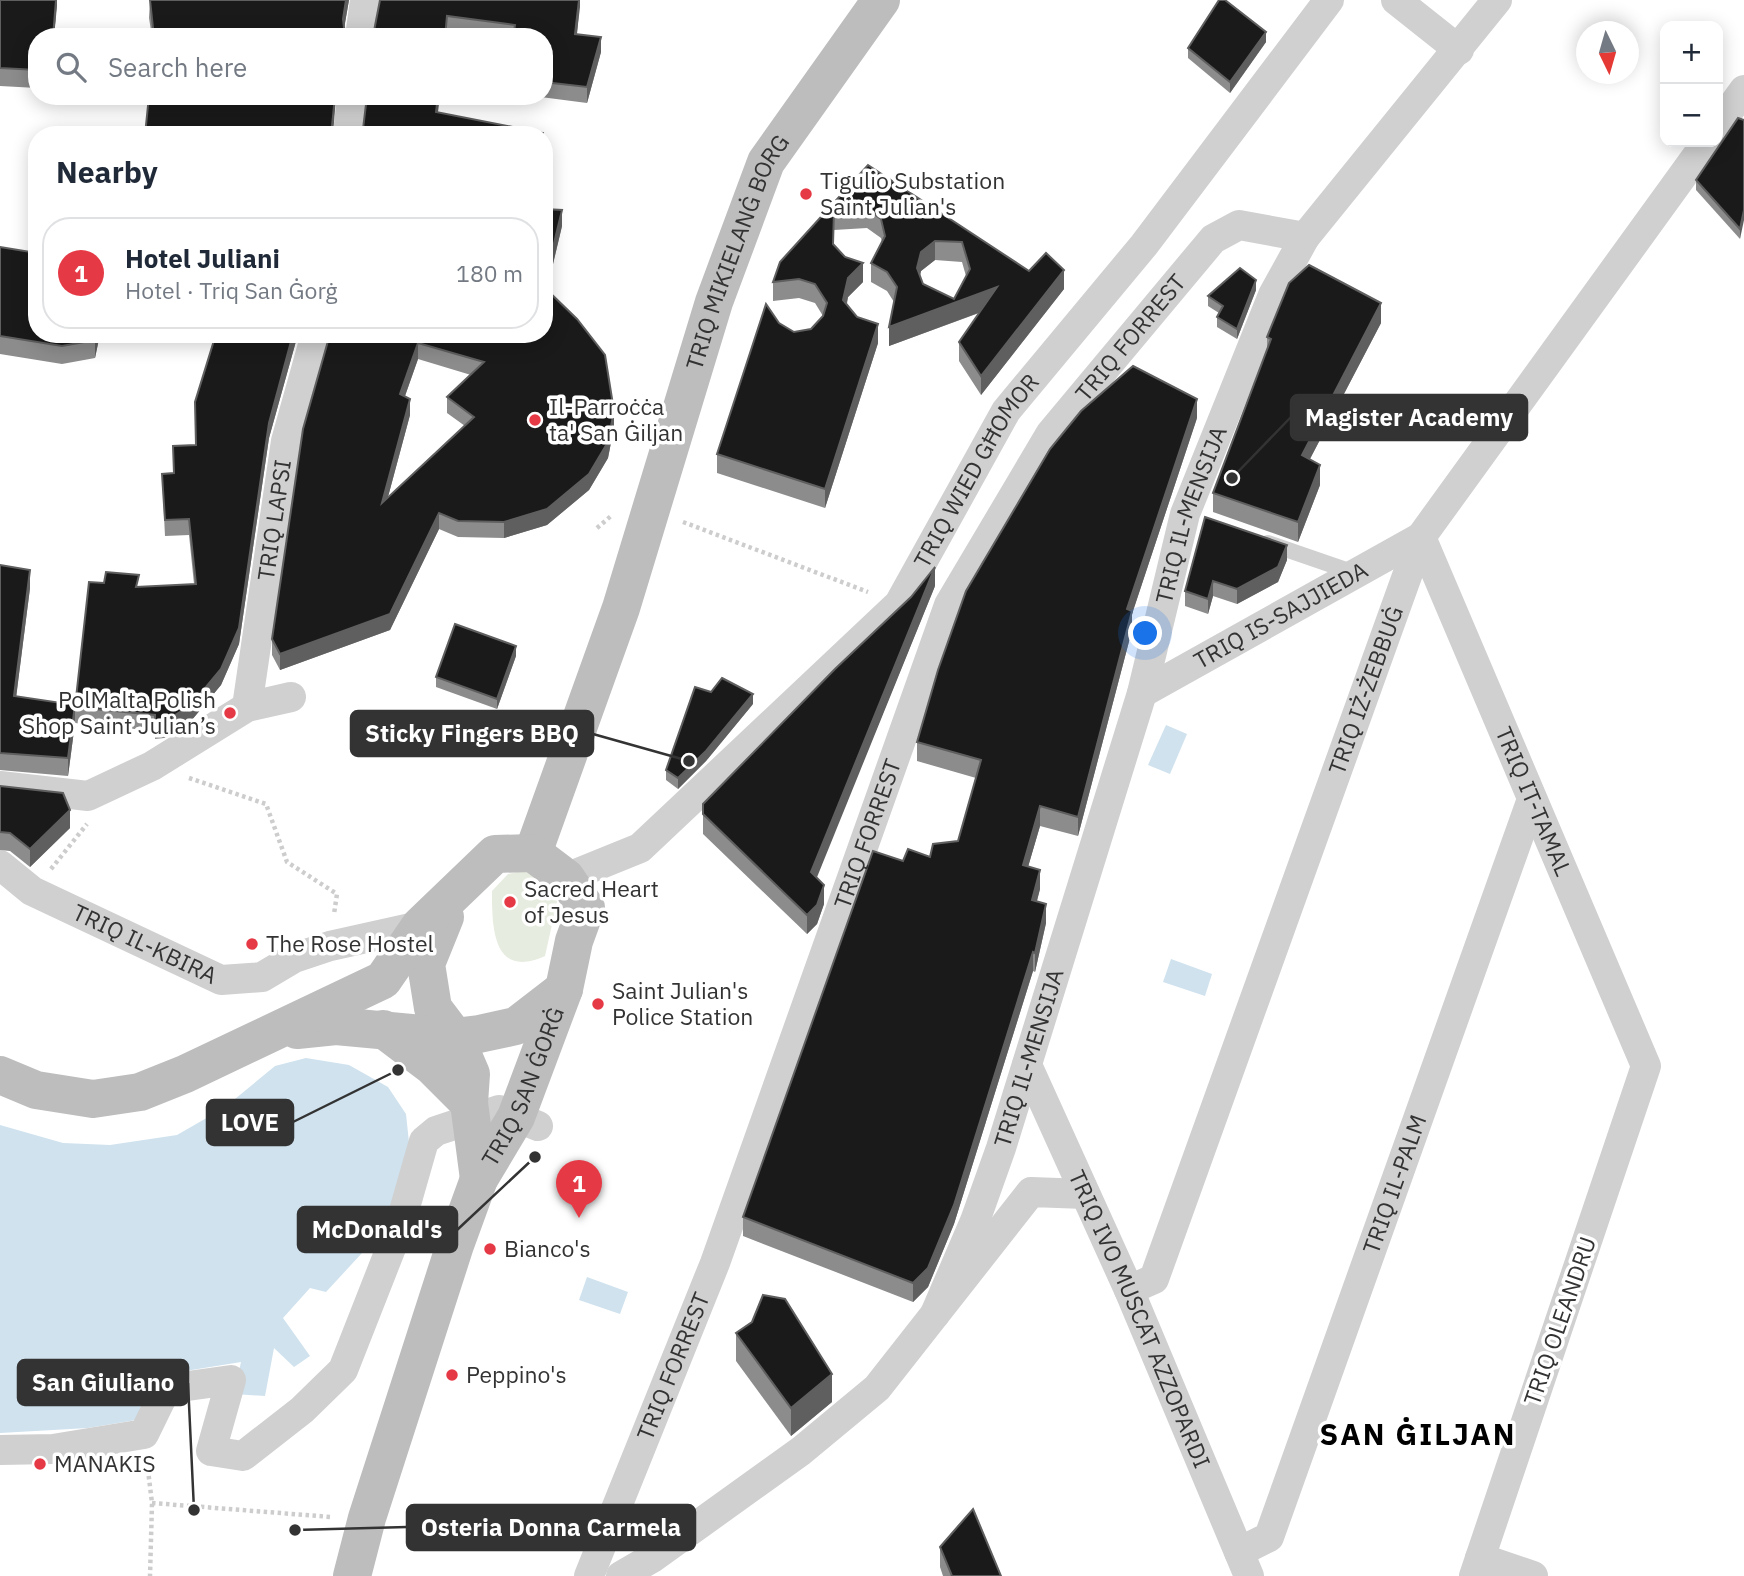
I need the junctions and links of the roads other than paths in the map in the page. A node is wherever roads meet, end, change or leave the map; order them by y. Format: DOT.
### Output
graph roads {
  1 [pos="365,0"];
  2 [pos="881,0"];
  3 [pos="1329,0"];
  4 [pos="1396,0"];
  5 [pos="1497,0"];
  6 [pos="361,28"];
  7 [pos="1459,50"];
  8 [pos="1744,90"];
  9 [pos="351,105"];
  10 [pos="1723,119"];
  11 [pos="349,126"];
  12 [pos="1703,147"];
  13 [pos="1305,237"];
  14 [pos="313,343"];
  15 [pos="1250,537"];
  16 [pos="1421,537"];
  17 [pos="1354,573"];
  18 [pos="899,604"];
  19 [pos="950,605"];
  20 [pos="1142,693"];
  21 [pos="291,697"];
  22 [pos="247,707"];
  23 [pos="0,786"];
  24 [pos="1532,799"];
  25 [pos="533,853"];
  26 [pos="0,865"];
  27 [pos="566,878"];
  28 [pos="452,898"];
  29 [pos="420,926"];
  30 [pos="564,989"];
  31 [pos="383,1029"];
  32 [pos="274,1032"];
  33 [pos="455,1037"];
  34 [pos="1027,1065"];
  35 [pos="1646,1066"];
  36 [pos="0,1075"];
  37 [pos="471,1111"];
  38 [pos="527,1121"];
  39 [pos="991,1177"];
  40 [pos="479,1179"];
  41 [pos="1031,1192"];
  42 [pos="1085,1194"];
  43 [pos="1129,1290"];
  44 [pos="935,1314"];
  45 [pos="0,1450"];
  46 [pos="1244,1564"];
  47 [pos="1477,1567"];
  48 [pos="352,1576"];
  49 [pos="589,1576"];
  50 [pos="621,1576"];
  51 [pos="1533,1576"];
  1 -- 6 [label="street"];
  2 -- 25 [label="main road, TRIQ MIKIELANĠ BORG"];
  3 -- 18 [label="street, TRIQ WIED GĦOMOR"];
  4 -- 7 [label="street"];
  5 -- 7 [label="street, TRIQ IL-MENSIJA"];
  7 -- 13 [label="street, TRIQ IL-MENSIJA"];
  8 -- 10 [label="street"];
  9 -- 11 [label="street"];
  12 -- 16 [label="street, TRIQ IŻ-ŻEBBUĠ"];
  13 -- 19 [label="street, TRIQ FORREST"];
  13 -- 20 [label="street, TRIQ IL-MENSIJA"];
  14 -- 22 [label="street, TRIQ LAPSI"];
  15 -- 17 [label="lane"];
  16 -- 17 [label="street, TRIQ IS-SAJJIEDA"];
  16 -- 24 [label="street, TRIQ IT-TAMAL"];
  16 -- 43 [label="street, TRIQ IŻ-ŻEBBUĠ"];
  17 -- 20 [label="street, TRIQ IS-SAJJIEDA"];
  18 -- 19 [label="street"];
  18 -- 27 [label="street, TRIQ WIED GĦOMOR"];
  19 -- 49 [label="street, TRIQ FORREST"];
  20 -- 34 [label="street, TRIQ IL-MENSIJA"];
  21 -- 22 [label="street"];
  22 -- 23 [label="street"];
  24 -- 35 [label="street, TRIQ IT-TAMAL"];
  24 -- 46 [label="street, TRIQ IL-PALM"];
  25 -- 27 [label="main road, TRIQ SAN ĠORĠ"];
  25 -- 28 [label="main road"];
  26 -- 29 [label="street, TRIQ IL-KBIRA"];
  27 -- 30 [label="main road, TRIQ SAN ĠORĠ"];
  28 -- 29 [label="main road"];
  28 -- 33 [label="main road"];
  29 -- 32 [label="main road"];
  30 -- 33 [label="main road"];
  30 -- 38 [label="main road, TRIQ SAN ĠORĠ"];
  31 -- 32 [label="main road"];
  31 -- 33 [label="main road"];
  31 -- 37 [label="main road"];
  32 -- 36 [label="main road"];
  33 -- 37 [label="main road"];
  34 -- 39 [label="street, TRIQ IL-MENSIJA"];
  34 -- 42 [label="street, TRIQ IVO MUSCAT AZZOPARDI"];
  35 -- 47 [label="street, TRIQ OLEANDRU"];
  37 -- 38 [label="street"];
  37 -- 40 [label="main road"];
  37 -- 45 [label="street"];
  38 -- 40 [label="main road, TRIQ SAN ĠORĠ"];
  39 -- 41 [label="street, TRIQ IL-MENSIJA"];
  39 -- 44 [label="street, TRIQ IL-MENSIJA"];
  40 -- 48 [label="main road, TRIQ SAN ĠORĠ"];
  41 -- 42 [label="street, TRIQ IL-MENSIJA"];
  41 -- 44 [label="street, TRIQ IL-MENSIJA"];
  42 -- 43 [label="street, TRIQ IVO MUSCAT AZZOPARDI"];
  43 -- 46 [label="street, TRIQ IVO MUSCAT AZZOPARDI"];
  44 -- 50 [label="street, TRIQ IL-MENSIJA"];
  47 -- 51 [label="street"];
}
